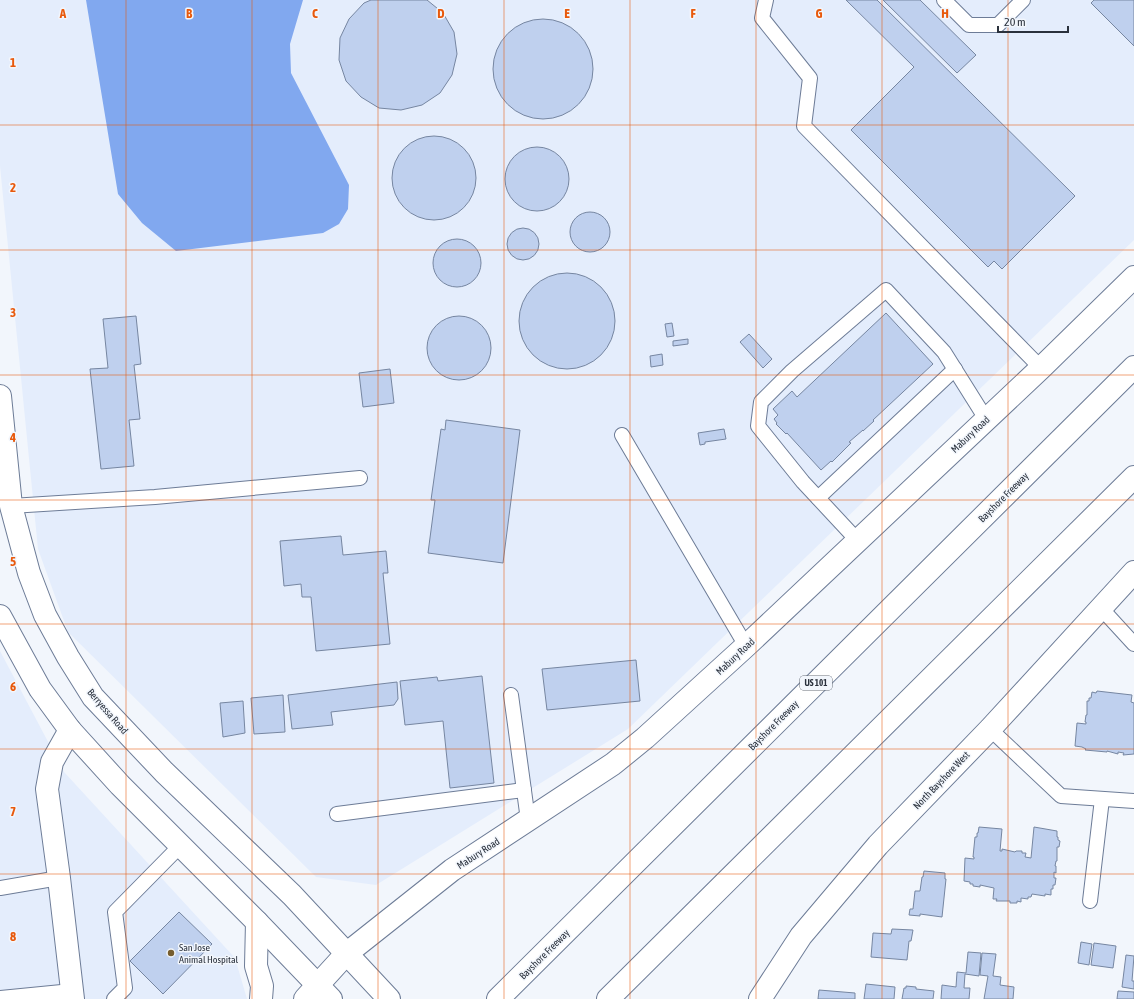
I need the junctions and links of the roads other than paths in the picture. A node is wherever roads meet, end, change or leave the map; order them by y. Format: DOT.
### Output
graph roads {
  1 [pos="766,0"];
  2 [pos="944,0"];
  3 [pos="1023,0"];
  4 [pos="1134,277"];
  5 [pos="1134,367"];
  6 [pos="1041,368"];
  7 [pos="955,369"];
  8 [pos="0,396"];
  9 [pos="986,419"];
  10 [pos="622,435"];
  11 [pos="1134,477"];
  12 [pos="360,478"];
  13 [pos="818,498"];
  14 [pos="11,506"];
  15 [pos="857,540"];
  16 [pos="1134,572"];
  17 [pos="1100,607"];
  18 [pos="0,617"];
  19 [pos="1134,644"];
  20 [pos="746,646"];
  21 [pos="511,695"];
  22 [pos="990,728"];
  23 [pos="70,730"];
  24 [pos="524,790"];
  25 [pos="1102,799"];
  26 [pos="1134,801"];
  27 [pos="337,814"];
  28 [pos="528,820"];
  29 [pos="180,846"];
  30 [pos="59,878"];
  31 [pos="0,888"];
  32 [pos="1090,901"];
  33 [pos="257,922"];
  34 [pos="346,954"];
  35 [pos="318,994"];
  36 [pos="72,995"];
  37 [pos="0,998"];
  38 [pos="114,999"];
  39 [pos="261,999"];
  40 [pos="388,999"];
  41 [pos="498,999"];
  42 [pos="608,999"];
  43 [pos="760,999"];
  1 -- 6 [label="lane"];
  2 -- 3 [label="lane"];
  4 -- 6 [label="main road, Mabury Road"];
  5 -- 41 [label="main road, Bayshore Freeway / US 101"];
  6 -- 9 [label="main road, Mabury Road"];
  7 -- 9 [label="lane"];
  7 -- 13 [label="lane"];
  7 -- 13 [label="lane"];
  8 -- 14 [label="main road, Berryessa Road"];
  9 -- 15 [label="main road, Mabury Road"];
  10 -- 20 [label="lane"];
  11 -- 42 [label="main road"];
  12 -- 14 [label="lane"];
  13 -- 15 [label="lane"];
  14 -- 34 [label="main road, Berryessa Road"];
  15 -- 20 [label="main road, Mabury Road"];
  16 -- 17 [label="main road, North Bayshore West"];
  17 -- 19 [label="lane"];
  17 -- 22 [label="main road, North Bayshore West"];
  18 -- 23 [label="main road"];
  20 -- 28 [label="main road, Mabury Road"];
  21 -- 24 [label="lane"];
  22 -- 25 [label="lane"];
  22 -- 43 [label="main road, North Bayshore West"];
  23 -- 29 [label="main road"];
  23 -- 30 [label="main road"];
  24 -- 27 [label="lane"];
  24 -- 28 [label="lane"];
  25 -- 26 [label="lane"];
  25 -- 32 [label="lane"];
  28 -- 34 [label="main road, Mabury Road"];
  29 -- 33 [label="main road"];
  29 -- 38 [label="lane"];
  30 -- 31 [label="lane"];
  30 -- 36 [label="main road"];
  33 -- 35 [label="main road"];
  33 -- 39 [label="main road"];
  34 -- 35 [label="main road, Mabury Road"];
  34 -- 40 [label="main road, Berryessa Road"];
  36 -- 37 [label="lane"];
}
